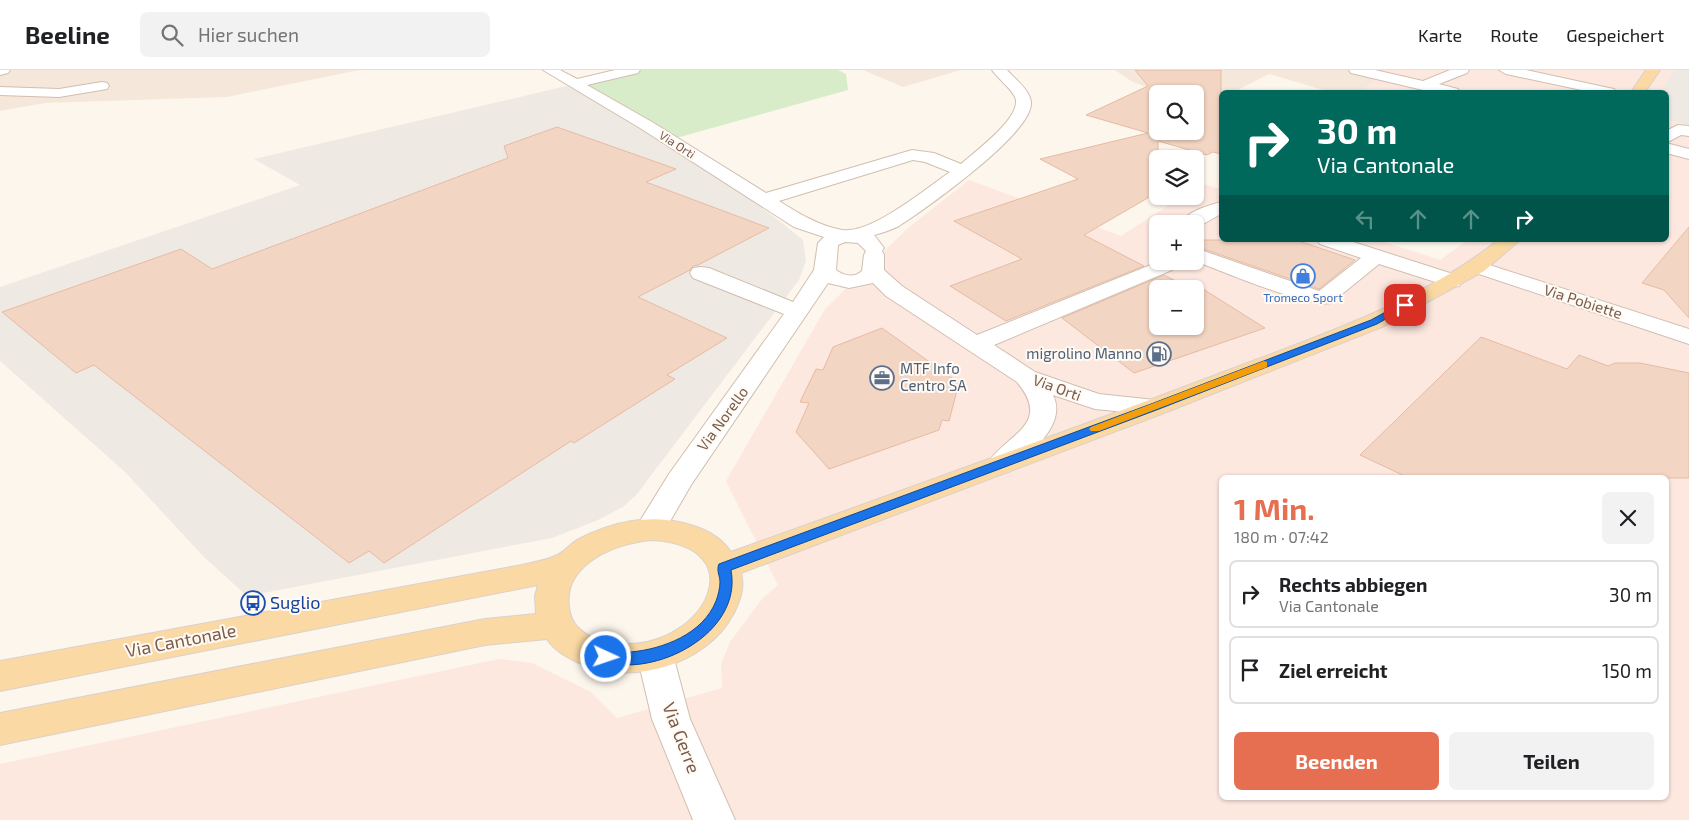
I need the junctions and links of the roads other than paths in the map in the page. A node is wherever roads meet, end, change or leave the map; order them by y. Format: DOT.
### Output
graph roads {
  1 [pos="550,70"];
  2 [pos="633,70"];
  3 [pos="999,70"];
  4 [pos="1356,70"];
  5 [pos="1462,70"];
  6 [pos="1506,70"];
  7 [pos="1653,70"];
  8 [pos="575,84"];
  9 [pos="102,86"];
  10 [pos="1422,86"];
  11 [pos="1443,90"];
  12 [pos="1600,90"];
  13 [pos="1639,90"];
  14 [pos="0,91"];
  15 [pos="1689,131"];
  16 [pos="1669,138"];
  17 [pos="1669,141"];
  18 [pos="1689,154"];
  19 [pos="1669,159"];
  20 [pos="1689,164"];
  21 [pos="963,172"];
  22 [pos="762,200"];
  23 [pos="1219,209"];
  24 [pos="1204,215"];
  25 [pos="890,223"];
  26 [pos="841,240"];
  27 [pos="1333,242"];
  28 [pos="1508,242"];
  29 [pos="874,248"];
  30 [pos="1376,256"];
  31 [pos="1204,257"];
  32 [pos="1477,267"];
  33 [pos="709,269"];
  34 [pos="1155,270"];
  35 [pos="850,276"];
  36 [pos="1451,281"];
  37 [pos="801,307"];
  38 [pos="1689,337"];
  39 [pos="976,344"];
  40 [pos="1026,377"];
  41 [pos="1155,407"];
  42 [pos="1001,464"];
  43 [pos="650,529"];
  44 [pos="567,565"];
  45 [pos="724,567"];
  46 [pos="556,626"];
  47 [pos="655,655"];
  48 [pos="0,676"];
  49 [pos="0,729"];
  50 [pos="714,820"];
  1 -- 8 [label="street, Via Orti"];
  2 -- 8 [label="street"];
  3 -- 21 [label="street"];
  4 -- 10 [label="street"];
  5 -- 10 [label="street"];
  6 -- 12 [label="street"];
  7 -- 13 [label="main road"];
  8 -- 22 [label="street, Via Orti"];
  9 -- 14 [label="street"];
  10 -- 11 [label="street"];
  15 -- 16 [label="street"];
  17 -- 18 [label="street"];
  19 -- 20 [label="street"];
  21 -- 22 [label="street"];
  21 -- 25 [label="street"];
  22 -- 26 [label="street, Via Orti"];
  23 -- 24 [label="street"];
  25 -- 26 [label="street"];
  25 -- 29 [label="street"];
  26 -- 29 [label="street"];
  26 -- 35 [label="street"];
  27 -- 30 [label="street"];
  28 -- 32 [label="main road"];
  29 -- 35 [label="street"];
  30 -- 31 [label="street"];
  30 -- 36 [label="street"];
  32 -- 36 [label="main road"];
  32 -- 38 [label="street, Via Pobiette"];
  33 -- 37 [label="street"];
  34 -- 39 [label="street"];
  35 -- 37 [label="street, Via Norello"];
  35 -- 39 [label="street, Via Orti"];
  36 -- 41 [label="main road"];
  37 -- 43 [label="street, Via Norello"];
  39 -- 40 [label="street, Via Orti"];
  40 -- 41 [label="street, Via Orti"];
  40 -- 42 [label="street"];
  41 -- 42 [label="main road"];
  42 -- 45 [label="main road"];
  43 -- 44 [label="main road"];
  43 -- 45 [label="main road"];
  44 -- 46 [label="main road"];
  44 -- 48 [label="main road, Via Cantonale"];
  45 -- 47 [label="main road"];
  46 -- 47 [label="main road"];
  46 -- 49 [label="main road"];
  47 -- 50 [label="street, Via Gerre"];
}
